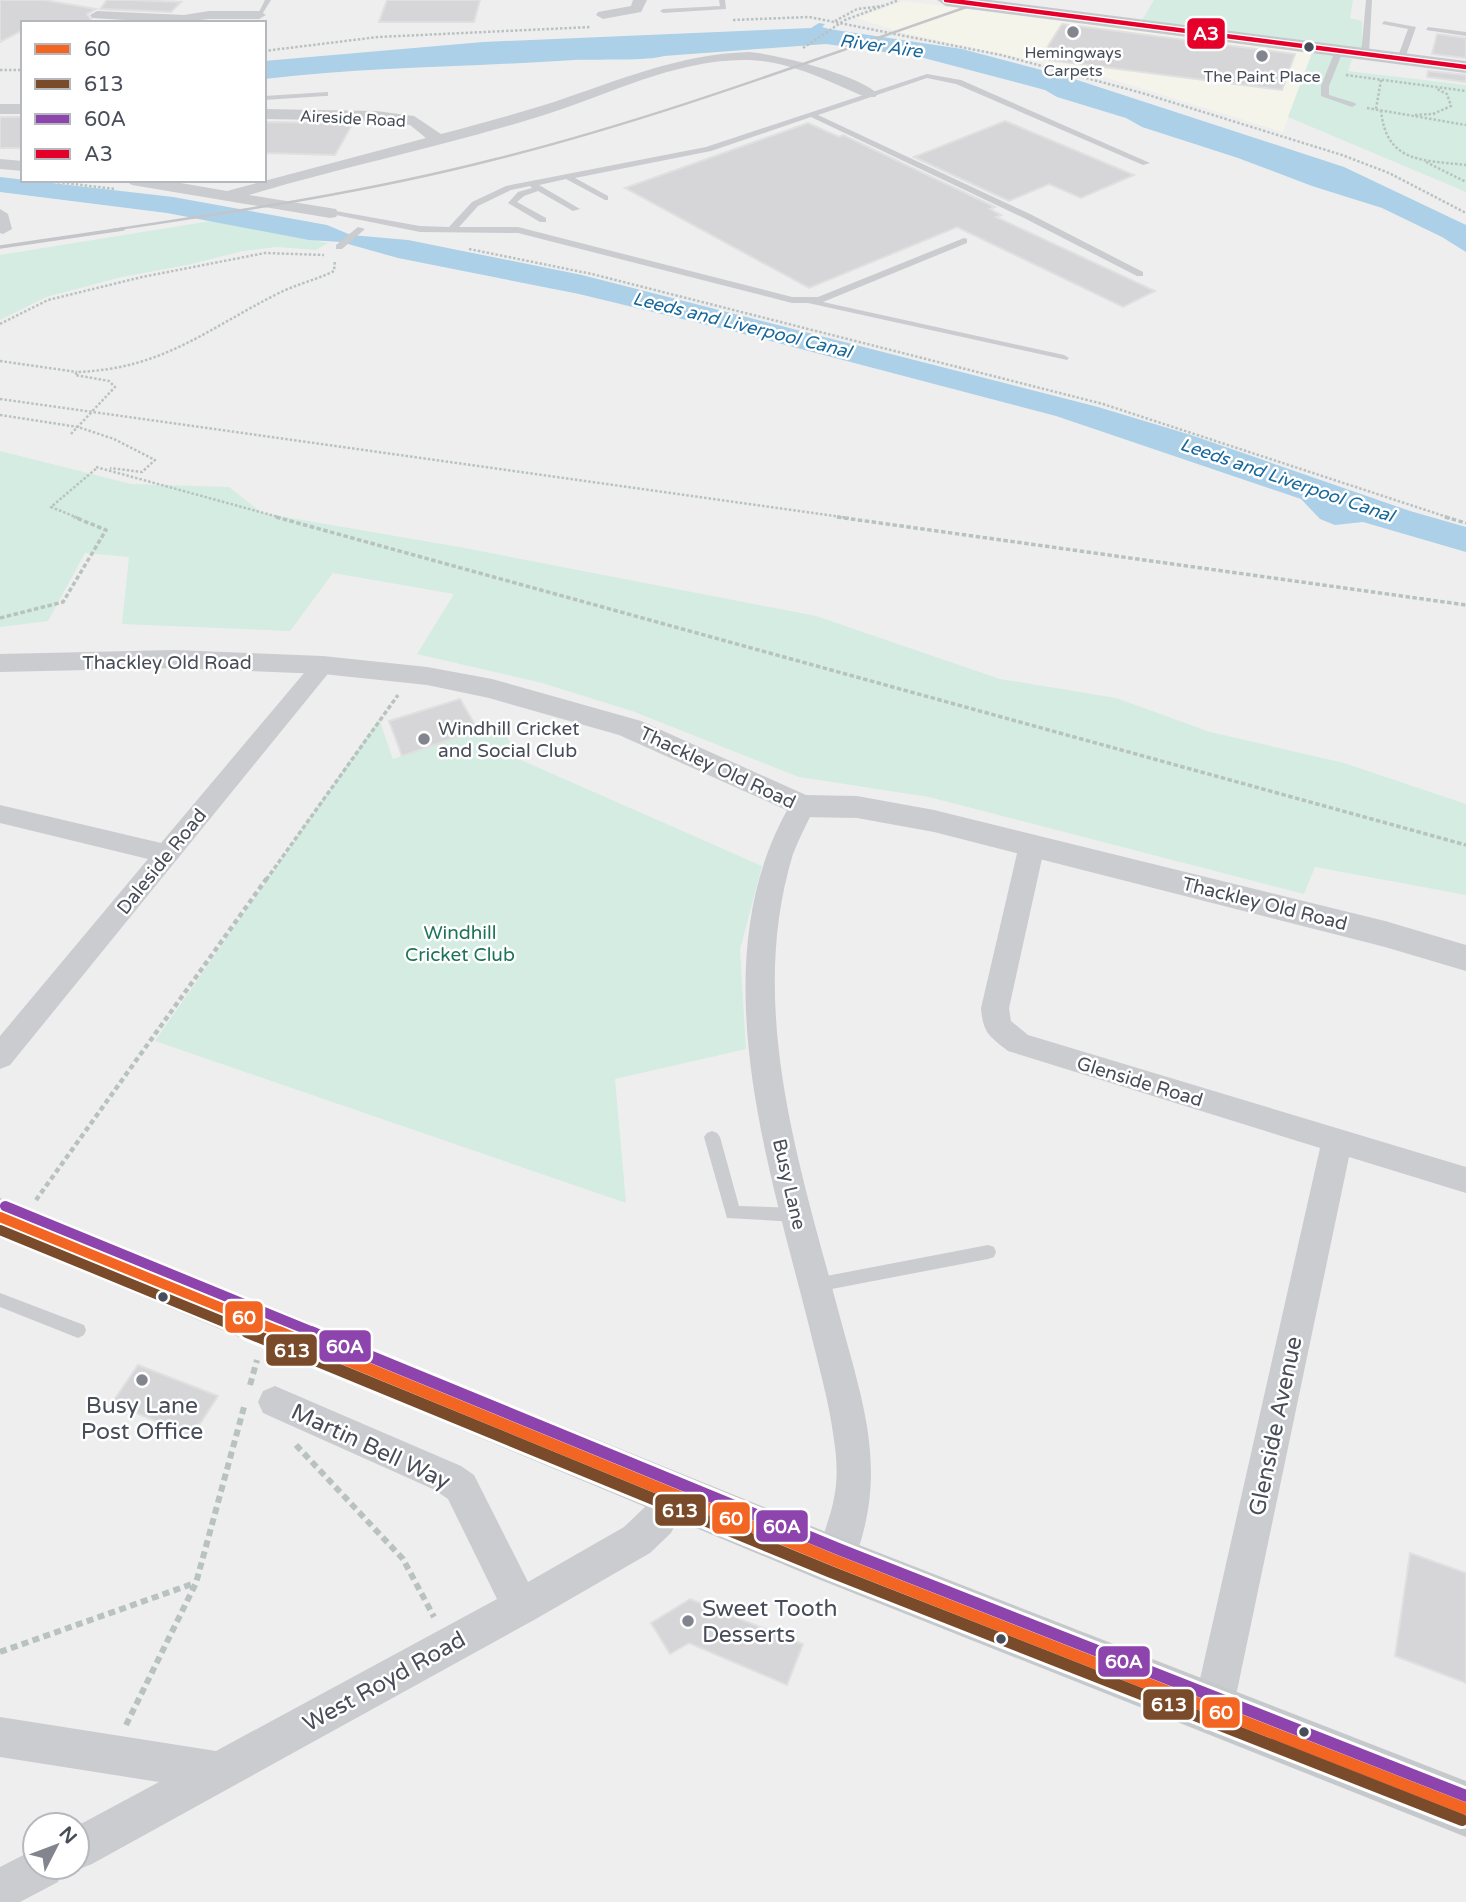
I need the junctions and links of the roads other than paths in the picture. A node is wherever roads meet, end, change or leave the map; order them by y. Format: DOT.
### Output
graph roads {
  1 [pos="268,0"];
  2 [pos="640,0"];
  3 [pos="653,0"];
  4 [pos="722,0"];
  5 [pos="946,0"];
  6 [pos="1369,0"];
  7 [pos="663,11"];
  8 [pos="97,15"];
  9 [pos="259,15"];
  10 [pos="601,21"];
  11 [pos="1384,23"];
  12 [pos="1428,29"];
  13 [pos="1466,34"];
  14 [pos="1339,51"];
  15 [pos="1365,54"];
  16 [pos="1402,59"];
  17 [pos="1466,67"];
  18 [pos="325,94"];
  19 [pos="870,94"];
  20 [pos="266,98"];
  21 [pos="1352,105"];
  22 [pos="0,108"];
  23 [pos="21,109"];
  24 [pos="266,114"];
  25 [pos="812,116"];
  26 [pos="436,138"];
  27 [pos="1146,163"];
  28 [pos="0,164"];
  29 [pos="21,166"];
  30 [pos="566,176"];
  31 [pos="146,182"];
  32 [pos="529,183"];
  33 [pos="539,188"];
  34 [pos="230,195"];
  35 [pos="605,198"];
  36 [pos="576,209"];
  37 [pos="330,213"];
  38 [pos="542,220"];
  39 [pos="361,229"];
  40 [pos="452,229"];
  41 [pos="964,241"];
  42 [pos="339,247"];
  43 [pos="1140,274"];
  44 [pos="804,300"];
  45 [pos="1064,358"];
  46 [pos="0,663"];
  47 [pos="323,665"];
  48 [pos="802,806"];
  49 [pos="0,814"];
  50 [pos="1032,845"];
  51 [pos="166,854"];
  52 [pos="1466,958"];
  53 [pos="0,1057"];
  54 [pos="712,1137"];
  55 [pos="1338,1142"];
  56 [pos="1466,1180"];
  57 [pos="797,1215"];
  58 [pos="9,1221"];
  59 [pos="988,1252"];
  60 [pos="816,1285"];
  61 [pos="0,1300"];
  62 [pos="78,1330"];
  63 [pos="275,1402"];
  64 [pos="673,1493"];
  65 [pos="835,1561"];
  66 [pos="521,1607"];
  67 [pos="1213,1710"];
  68 [pos="0,1737"];
  69 [pos="221,1772"];
  70 [pos="1466,1809"];
  71 [pos="91,1842"];
  1 -- 9 [label="lane"];
  2 -- 3 [label="lane"];
  2 -- 10 [label="street"];
  4 -- 7 [label="lane"];
  5 -- 14 [label="main road"];
  6 -- 15 [label="lane"];
  8 -- 9 [label="street"];
  11 -- 16 [label="lane"];
  12 -- 13 [label="lane"];
  14 -- 15 [label="main road"];
  14 -- 21 [label="lane"];
  15 -- 16 [label="main road"];
  16 -- 17 [label="main road"];
  18 -- 20 [label="lane"];
  19 -- 25 [label="lane"];
  19 -- 26 [label="street"];
  19 -- 27 [label="lane"];
  22 -- 23 [label="street"];
  24 -- 26 [label="street, Aireside Road"];
  25 -- 30 [label="lane"];
  25 -- 43 [label="lane"];
  26 -- 34 [label="street"];
  28 -- 29 [label="street"];
  30 -- 32 [label="lane"];
  30 -- 35 [label="lane"];
  31 -- 34 [label="street"];
  32 -- 33 [label="lane"];
  32 -- 40 [label="lane"];
  33 -- 36 [label="lane"];
  33 -- 38 [label="lane"];
  34 -- 37 [label="street"];
  37 -- 40 [label="lane"];
  39 -- 42 [label="lane"];
  40 -- 44 [label="lane"];
  41 -- 44 [label="lane"];
  44 -- 45 [label="lane"];
  46 -- 47 [label="street, Thackley Old Road"];
  47 -- 48 [label="street, Thackley Old Road"];
  47 -- 51 [label="street, Daleside Road"];
  48 -- 50 [label="street, Thackley Old Road"];
  48 -- 57 [label="street, Busy Lane"];
  49 -- 51 [label="street"];
  50 -- 52 [label="street, Thackley Old Road"];
  50 -- 55 [label="street, Glenside Road"];
  51 -- 53 [label="street, Daleside Road"];
  54 -- 57 [label="lane"];
  55 -- 56 [label="street, Glenside Road"];
  55 -- 67 [label="street, Glenside Avenue"];
  57 -- 60 [label="street, Busy Lane"];
  58 -- 64 [label="main road"];
  59 -- 60 [label="lane"];
  60 -- 65 [label="street, Busy Lane"];
  61 -- 62 [label="lane"];
  63 -- 66 [label="street, Martin Bell Way"];
  64 -- 65 [label="main road"];
  64 -- 66 [label="street, West Royd Road"];
  65 -- 67 [label="main road"];
  66 -- 69 [label="street, West Royd Road"];
  67 -- 70 [label="main road"];
  68 -- 69 [label="street"];
  69 -- 71 [label="street, West Royd Road"];
}
